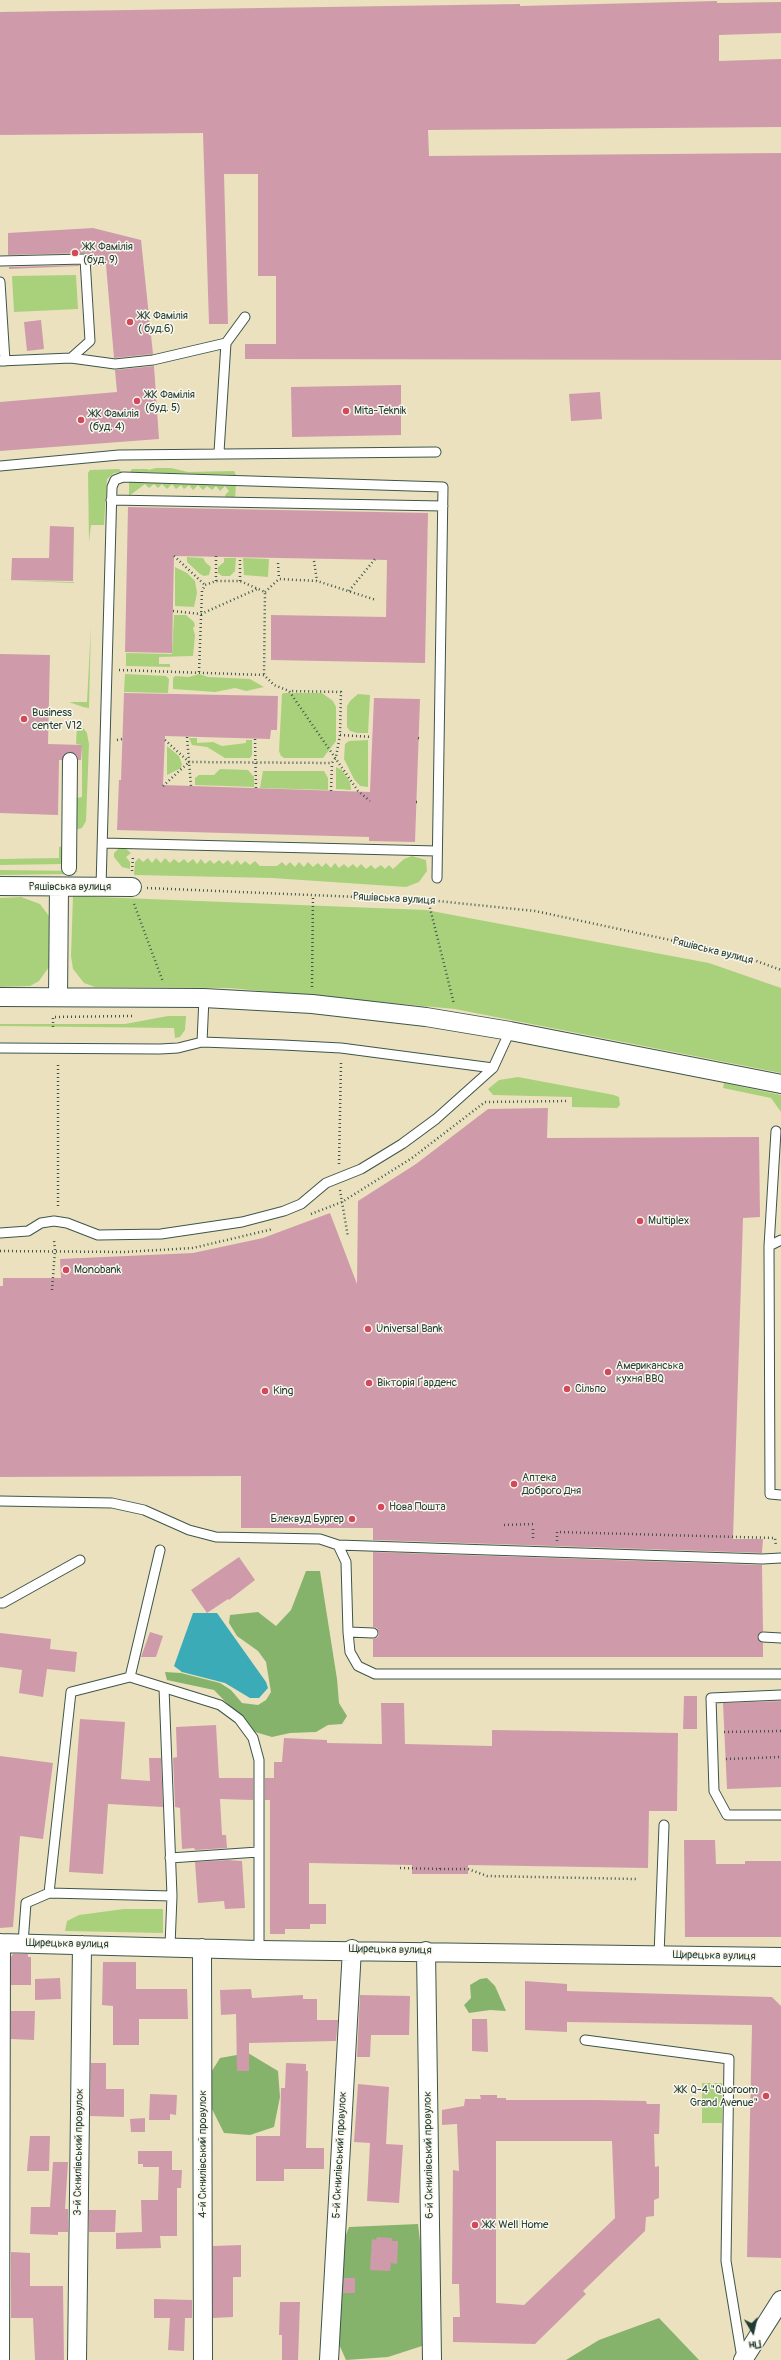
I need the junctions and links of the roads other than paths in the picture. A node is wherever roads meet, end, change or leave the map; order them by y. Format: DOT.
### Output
graph roads {
  1 [pos="0,261"];
  2 [pos="0,282"];
  3 [pos="245,317"];
  4 [pos="226,343"];
  5 [pos="71,358"];
  6 [pos="2,361"];
  7 [pos="219,452"];
  8 [pos="436,452"];
  9 [pos="0,466"];
  10 [pos="111,500"];
  11 [pos="443,506"];
  12 [pos="70,760"];
  13 [pos="103,843"];
  14 [pos="437,851"];
  15 [pos="69,868"];
  16 [pos="437,878"];
  17 [pos="0,886"];
  18 [pos="59,887"];
  19 [pos="101,887"];
  20 [pos="133,895"];
  21 [pos="0,997"];
  22 [pos="58,997"];
  23 [pos="204,998"];
  24 [pos="510,1031"];
  25 [pos="202,1042"];
  26 [pos="0,1048"];
  27 [pos="493,1068"];
  28 [pos="781,1084"];
  29 [pos="776,1131"];
  30 [pos="0,1233"];
  31 [pos="781,1240"];
  32 [pos="769,1246"];
  33 [pos="781,1495"];
  34 [pos="0,1501"];
  35 [pos="338,1545"];
  36 [pos="160,1550"];
  37 [pos="779,1558"];
  38 [pos="80,1560"];
  39 [pos="0,1603"];
  40 [pos="348,1632"];
  41 [pos="373,1633"];
  42 [pos="763,1638"];
  43 [pos="781,1638"];
  44 [pos="781,1674"];
  45 [pos="130,1677"];
  46 [pos="164,1688"];
  47 [pos="781,1695"];
  48 [pos="781,1815"];
  49 [pos="664,1825"];
  50 [pos="258,1852"];
  51 [pos="170,1858"];
  52 [pos="48,1893"];
  53 [pos="172,1896"];
  54 [pos="1,1943"];
  55 [pos="23,1943"];
  56 [pos="82,1945"];
  57 [pos="170,1946"];
  58 [pos="202,1948"];
  59 [pos="352,1949"];
  60 [pos="259,1950"];
  61 [pos="426,1951"];
  62 [pos="659,1955"];
  63 [pos="781,1957"];
  64 [pos="585,2040"];
  65 [pos="781,2300"];
  66 [pos="0,2360"];
  67 [pos="77,2360"];
  68 [pos="203,2360"];
  69 [pos="329,2360"];
  70 [pos="432,2360"];
  71 [pos="743,2360"];
  1 -- 5 [label="lane"];
  2 -- 6 [label="lane"];
  3 -- 4 [label="lane"];
  4 -- 5 [label="lane"];
  4 -- 7 [label="lane"];
  5 -- 6 [label="lane"];
  7 -- 8 [label="lane"];
  7 -- 9 [label="lane"];
  10 -- 11 [label="lane"];
  10 -- 11 [label="lane"];
  10 -- 13 [label="lane"];
  11 -- 14 [label="lane"];
  12 -- 15 [label="street"];
  13 -- 14 [label="lane"];
  13 -- 19 [label="lane"];
  14 -- 16 [label="lane"];
  17 -- 18 [label="street, Ряшівська вулиця"];
  18 -- 19 [label="street, Ряшівська вулиця"];
  18 -- 22 [label="street"];
  19 -- 20 [label="street, Ряшівська вулиця"];
  21 -- 22 [label="street"];
  22 -- 23 [label="street"];
  23 -- 24 [label="street"];
  23 -- 25 [label="lane"];
  24 -- 27 [label="lane"];
  24 -- 28 [label="street"];
  25 -- 26 [label="lane"];
  25 -- 27 [label="lane"];
  27 -- 30 [label="lane"];
  29 -- 32 [label="lane"];
  31 -- 32 [label="lane"];
  32 -- 33 [label="lane"];
  34 -- 35 [label="lane"];
  35 -- 37 [label="lane"];
  35 -- 40 [label="lane"];
  36 -- 45 [label="lane"];
  38 -- 39 [label="lane"];
  40 -- 41 [label="lane"];
  40 -- 44 [label="lane"];
  42 -- 43 [label="lane"];
  45 -- 46 [label="lane"];
  45 -- 52 [label="lane"];
  46 -- 50 [label="lane"];
  46 -- 51 [label="lane"];
  47 -- 48 [label="lane"];
  49 -- 62 [label="lane"];
  50 -- 51 [label="lane"];
  50 -- 60 [label="lane"];
  51 -- 53 [label="lane"];
  52 -- 53 [label="lane"];
  52 -- 55 [label="lane"];
  53 -- 57 [label="lane"];
  54 -- 55 [label="street, Щирецька вулиця"];
  54 -- 66 [label="street"];
  55 -- 56 [label="street, Щирецька вулиця"];
  56 -- 57 [label="street, Щирецька вулиця"];
  56 -- 67 [label="street, 3-й Скнилівський провулок"];
  57 -- 58 [label="street, Щирецька вулиця"];
  58 -- 60 [label="street, Щирецька вулиця"];
  58 -- 68 [label="street, 4-й Скнилівський провулок"];
  59 -- 60 [label="street, Щирецька вулиця"];
  59 -- 61 [label="street, Щирецька вулиця"];
  59 -- 69 [label="street, 5-й Скнилівський провулок"];
  61 -- 62 [label="street, Щирецька вулиця"];
  61 -- 70 [label="street, 6-й Скнилівський провулок"];
  62 -- 63 [label="street, Щирецька вулиця"];
  64 -- 71 [label="lane"];
  65 -- 71 [label="street"];
}
